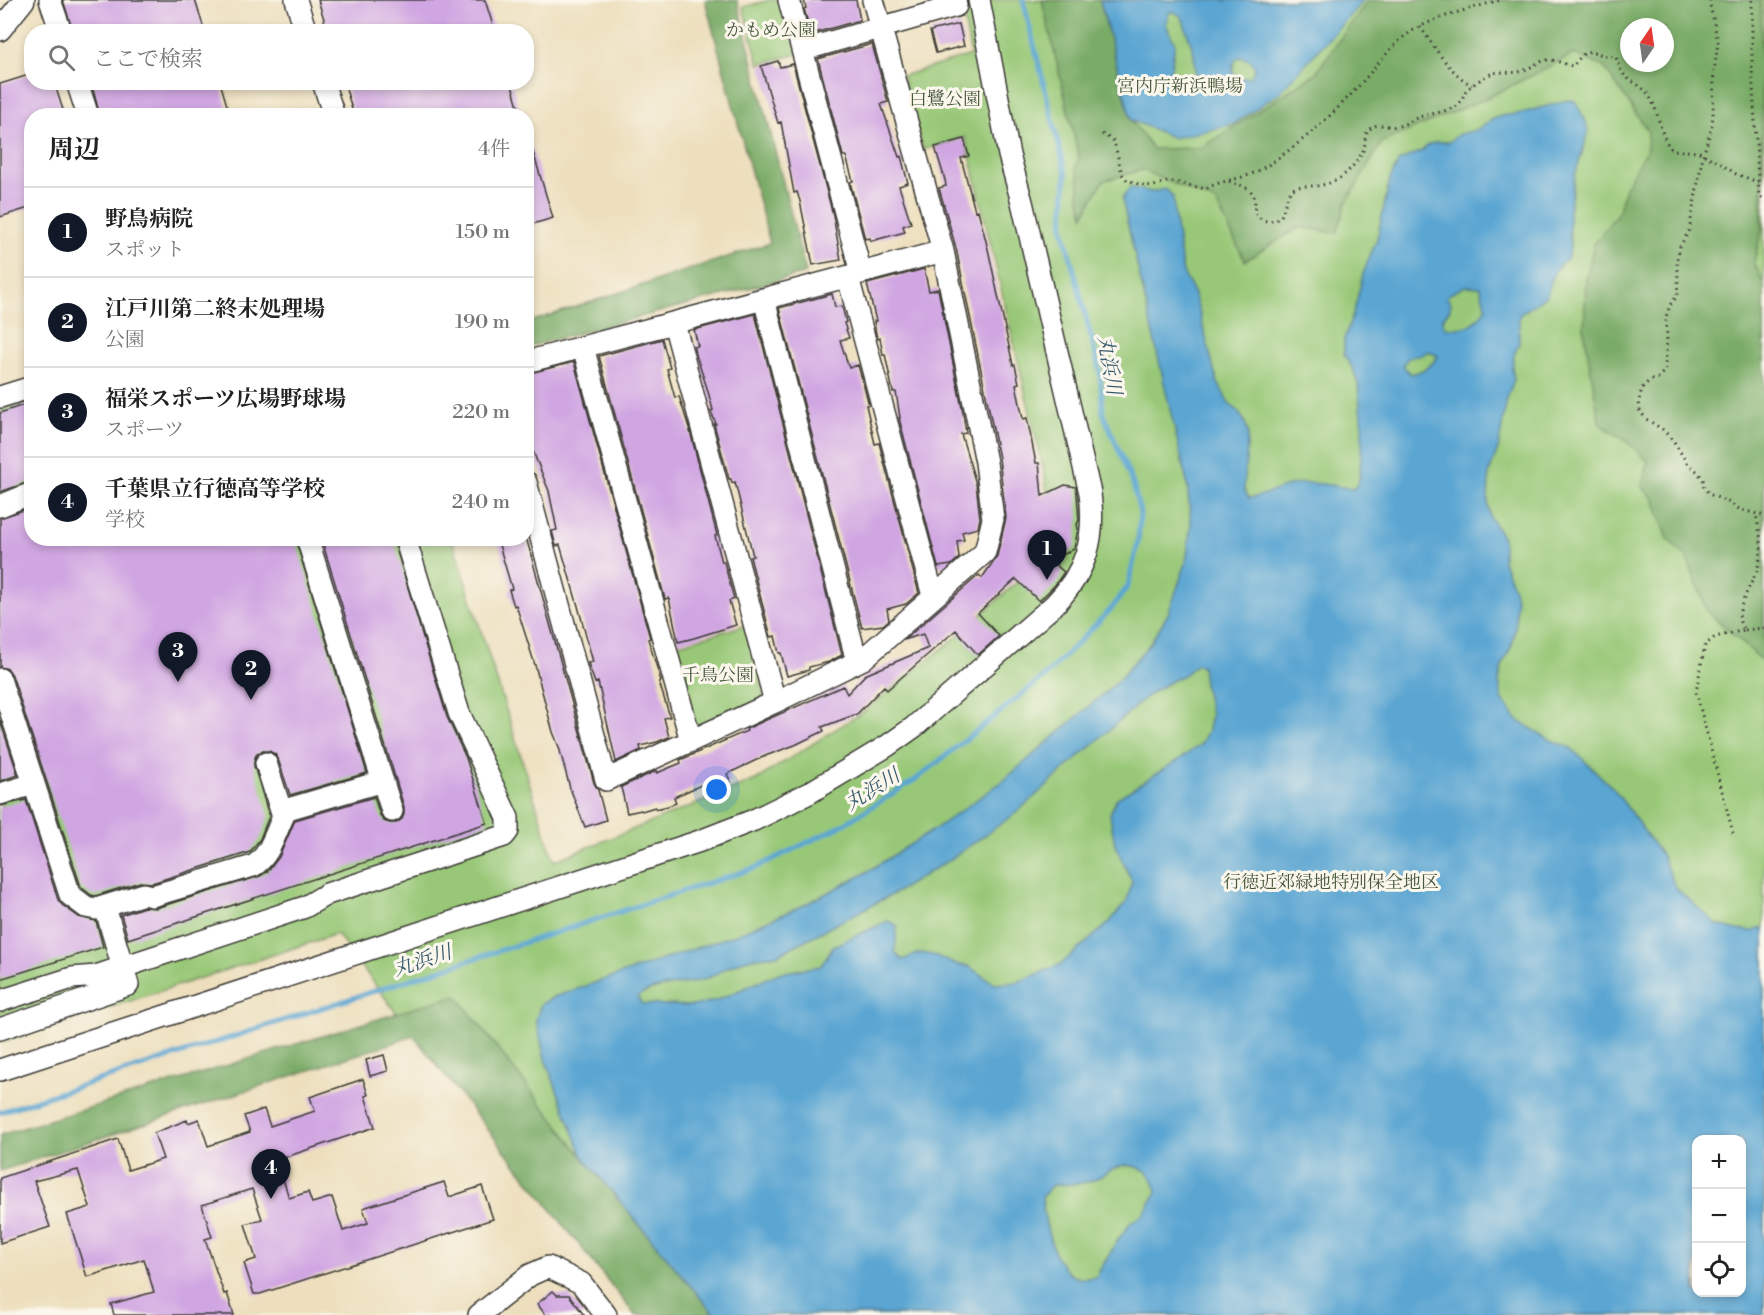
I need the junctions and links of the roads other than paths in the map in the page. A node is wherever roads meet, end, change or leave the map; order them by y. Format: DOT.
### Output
graph roads {
  1 [pos="24,0"];
  2 [pos="50,0"];
  3 [pos="296,0"];
  4 [pos="789,0"];
  5 [pos="873,0"];
  6 [pos="955,0"];
  7 [pos="979,0"];
  8 [pos="58,24"];
  9 [pos="304,24"];
  10 [pos="881,27"];
  11 [pos="0,30"];
  12 [pos="803,50"];
  13 [pos="80,90"];
  14 [pos="326,90"];
  15 [pos="85,108"];
  16 [pos="331,108"];
  17 [pos="943,251"];
  18 [pos="854,275"];
  19 [pos="764,299"];
  20 [pos="674,323"];
  21 [pos="583,347"];
  22 [pos="534,360"];
  23 [pos="24,390"];
  24 [pos="0,397"];
  25 [pos="24,497"];
  26 [pos="0,506"];
  27 [pos="534,512"];
  28 [pos="310,546"];
  29 [pos="407,546"];
  30 [pos="933,596"];
  31 [pos="857,662"];
  32 [pos="0,679"];
  33 [pos="775,702"];
  34 [pos="691,741"];
  35 [pos="266,763"];
  36 [pos="383,781"];
  37 [pos="34,784"];
  38 [pos="0,794"];
  39 [pos="281,811"];
  40 [pos="392,811"];
  41 [pos="105,907"];
  42 [pos="123,967"];
  43 [pos="0,1001"];
  44 [pos="0,1029"];
  45 [pos="0,1070"];
  46 [pos="479,1315"];
  47 [pos="606,1315"];
  1 -- 11 [label="street"];
  2 -- 8 [label="street"];
  3 -- 9 [label="street"];
  4 -- 12 [label="street"];
  5 -- 10 [label="street"];
  6 -- 10 [label="street"];
  7 -- 45 [label="street"];
  10 -- 12 [label="street"];
  10 -- 17 [label="street"];
  12 -- 18 [label="street"];
  13 -- 15 [label="street"];
  14 -- 16 [label="street"];
  17 -- 18 [label="street"];
  17 -- 30 [label="street"];
  18 -- 19 [label="street"];
  18 -- 30 [label="street"];
  19 -- 20 [label="street"];
  19 -- 31 [label="street"];
  20 -- 21 [label="street"];
  20 -- 33 [label="street"];
  21 -- 22 [label="street"];
  21 -- 34 [label="street"];
  23 -- 24 [label="street"];
  25 -- 26 [label="street"];
  27 -- 34 [label="street"];
  28 -- 36 [label="street"];
  29 -- 42 [label="street"];
  30 -- 31 [label="street"];
  31 -- 33 [label="street"];
  32 -- 37 [label="street"];
  33 -- 34 [label="street"];
  35 -- 39 [label="street"];
  36 -- 39 [label="street"];
  36 -- 40 [label="street"];
  37 -- 38 [label="street"];
  37 -- 41 [label="street"];
  39 -- 41 [label="street"];
  41 -- 42 [label="street"];
  42 -- 43 [label="street"];
  42 -- 44 [label="street"];
  46 -- 47 [label="street"];
}
